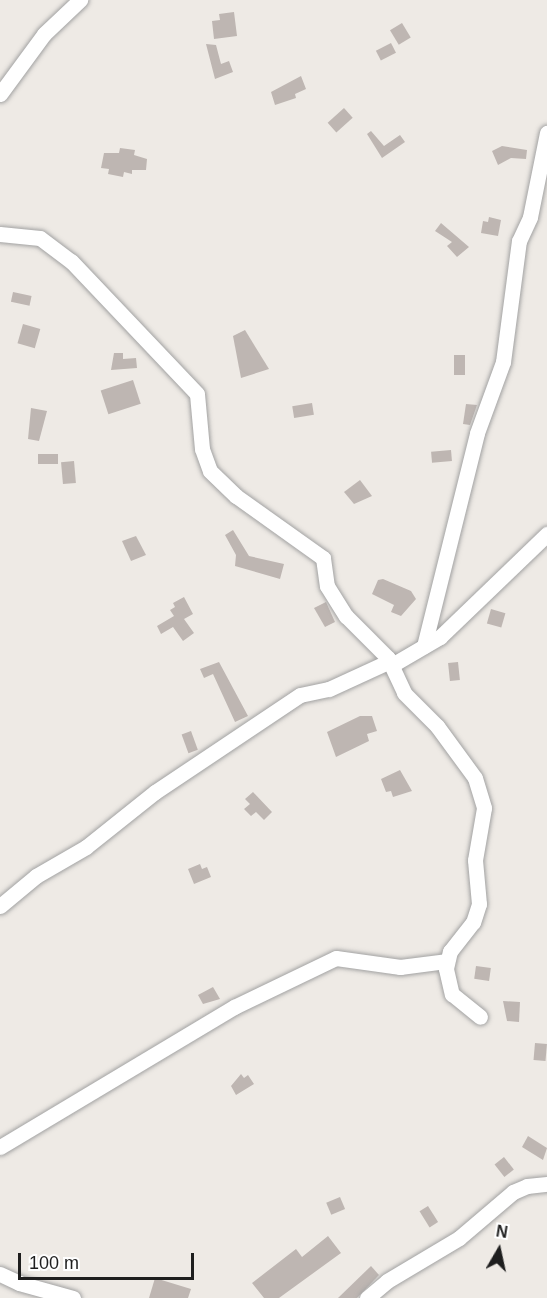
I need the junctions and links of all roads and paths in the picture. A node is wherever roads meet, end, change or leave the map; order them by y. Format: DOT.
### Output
graph roads {
  1 [pos="80,0"];
  2 [pos="0,94"];
  3 [pos="547,133"];
  4 [pos="0,234"];
  5 [pos="547,534"];
  6 [pos="424,646"];
  7 [pos="391,663"];
  8 [pos="0,906"];
  9 [pos="446,961"];
  10 [pos="480,1017"];
  11 [pos="0,1147"];
  12 [pos="547,1184"];
  13 [pos="0,1274"];
  14 [pos="74,1298"];
  15 [pos="368,1298"];
  1 -- 2 [label="street"];
  3 -- 6 [label="street"];
  4 -- 7 [label="street"];
  5 -- 6 [label="street"];
  6 -- 7 [label="street"];
  7 -- 8 [label="street"];
  7 -- 9 [label="street"];
  9 -- 10 [label="street"];
  9 -- 11 [label="street"];
  12 -- 15 [label="street"];
  13 -- 14 [label="street"];
}
